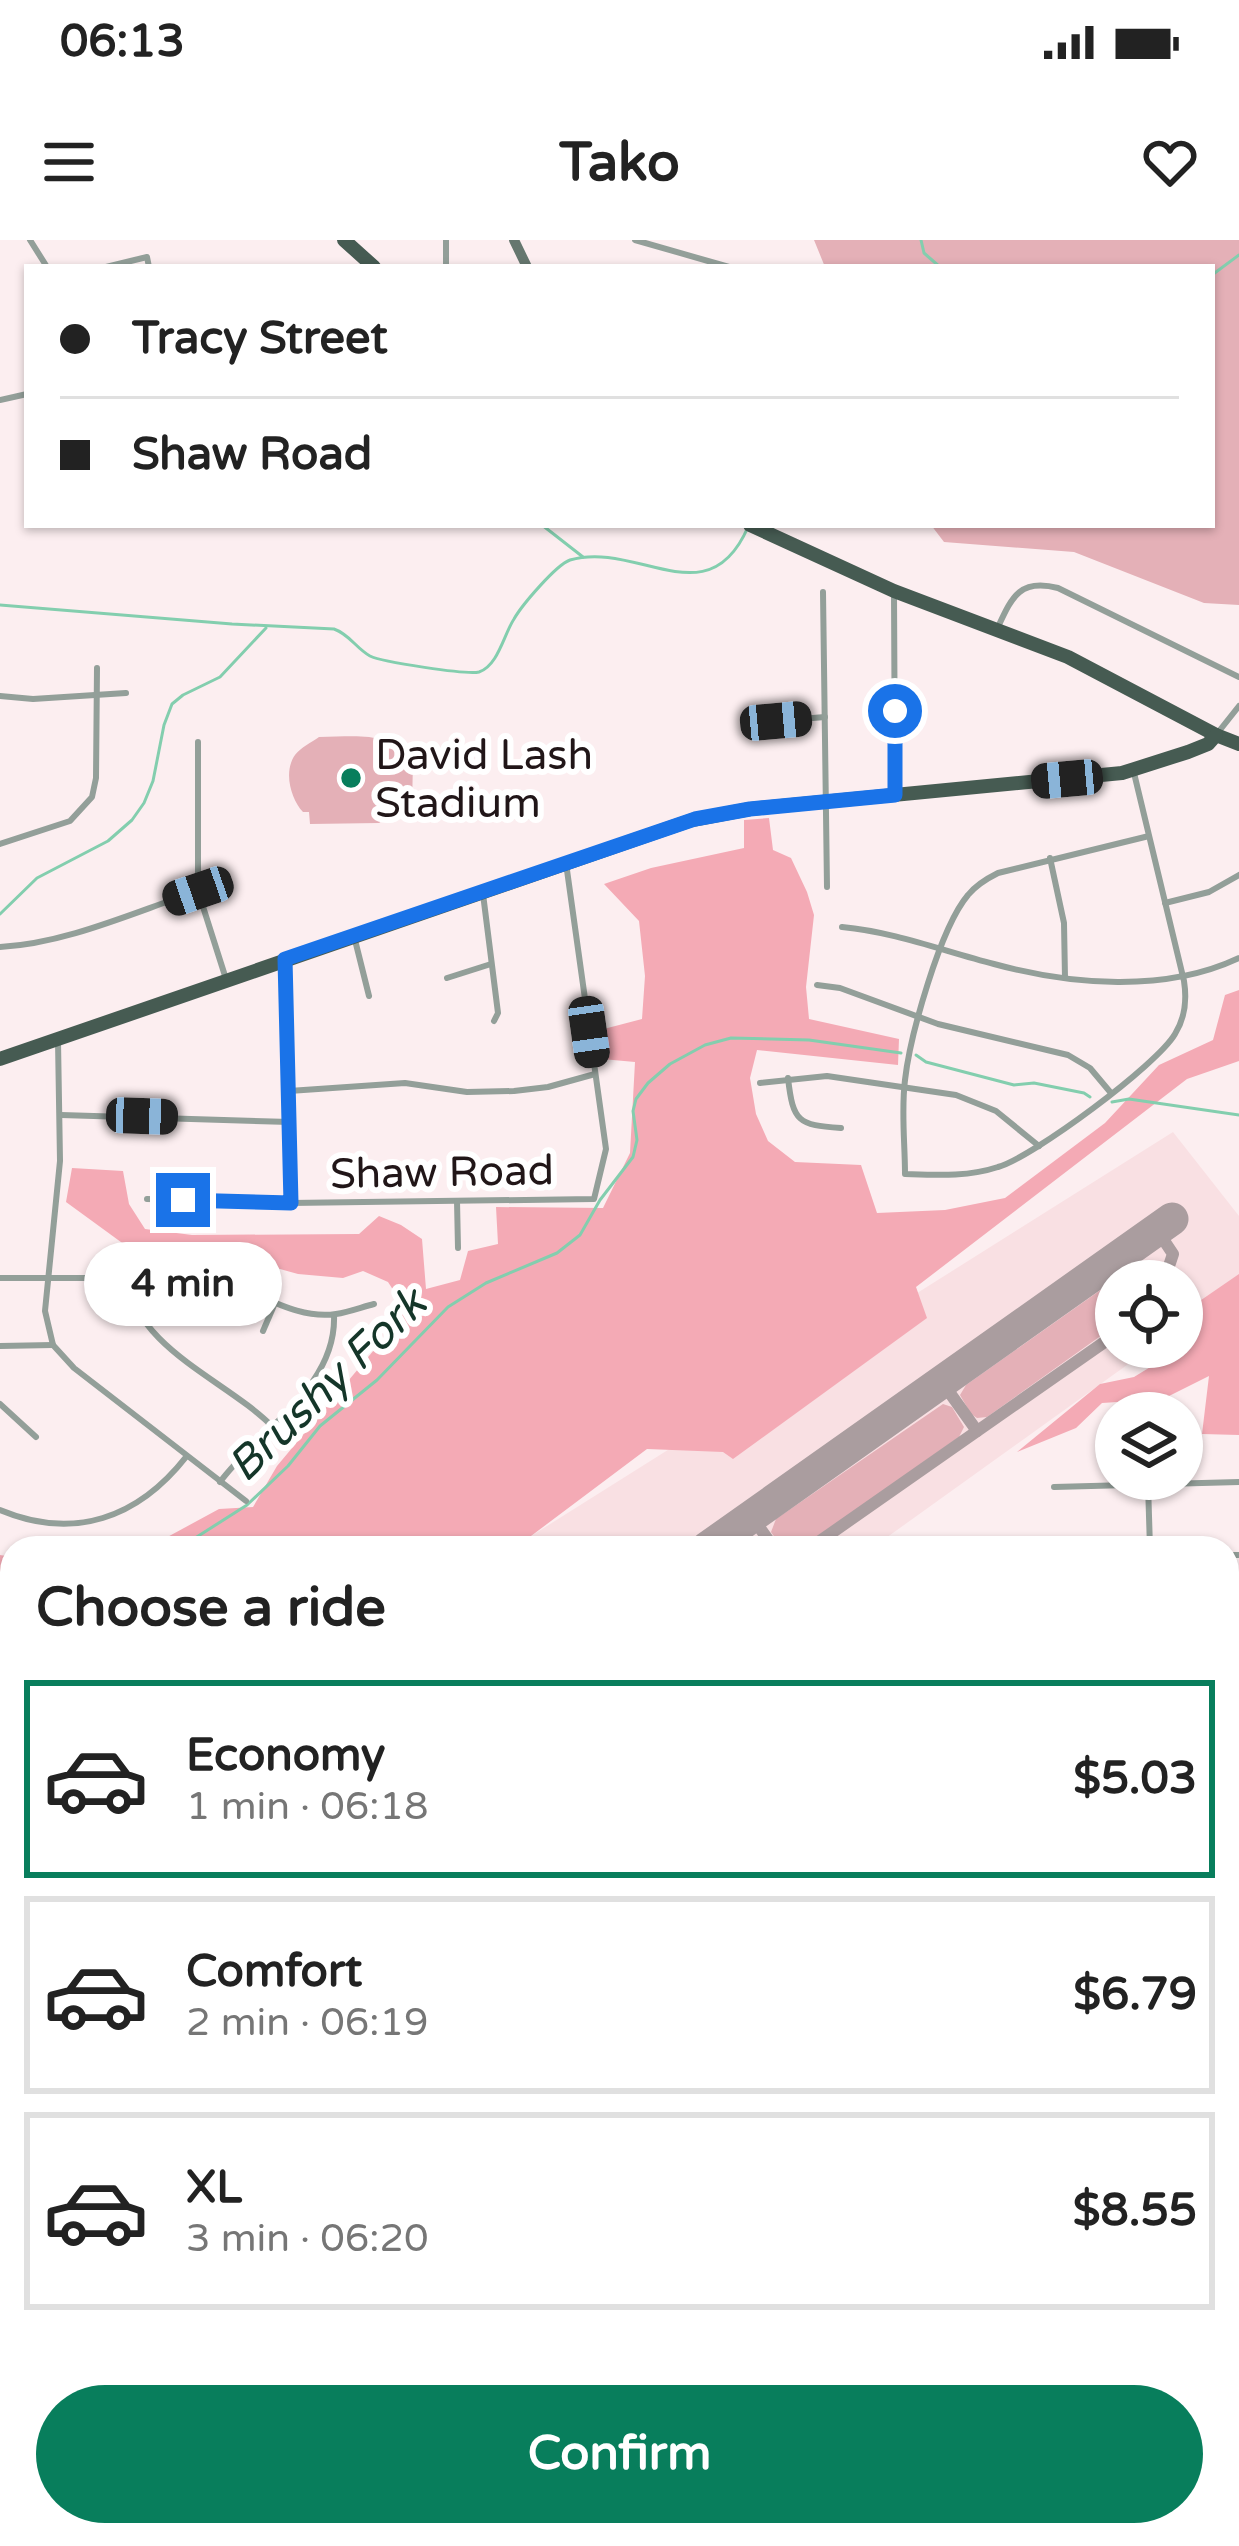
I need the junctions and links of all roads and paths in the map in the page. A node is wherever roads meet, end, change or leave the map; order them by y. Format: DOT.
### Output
graph roads {
  1 [pos="344,240"];
  2 [pos="635,240"];
  3 [pos="118,264"];
  4 [pos="148,264"];
  5 [pos="371,264"];
  6 [pos="719,264"];
  7 [pos="757,528"];
  8 [pos="894,591"];
  9 [pos="823,592"];
  10 [pos="996,631"];
  11 [pos="97,668"];
  12 [pos="1239,677"];
  13 [pos="97,693"];
  14 [pos="126,693"];
  15 [pos="0,697"];
  16 [pos="1239,706"];
  17 [pos="825,717"];
  18 [pos="1190,720"];
  19 [pos="776,721"];
  20 [pos="1216,735"];
  21 [pos="198,742"];
  22 [pos="1239,747"];
  23 [pos="1196,749"];
  24 [pos="1133,770"];
  25 [pos="895,795"];
  26 [pos="825,801"];
  27 [pos="1149,836"];
  28 [pos="0,844"];
  29 [pos="1050,858"];
  30 [pos="566,862"];
  31 [pos="1239,875"];
  32 [pos="827,887"];
  33 [pos="198,891"];
  34 [pos="482,891"];
  35 [pos="1166,903"];
  36 [pos="842,927"];
  37 [pos="354,935"];
  38 [pos="0,947"];
  39 [pos="942,948"];
  40 [pos="1239,958"];
  41 [pos="285,959"];
  42 [pos="491,964"];
  43 [pos="1184,976"];
  44 [pos="447,978"];
  45 [pos="1065,978"];
  46 [pos="226,979"];
  47 [pos="817,985"];
  48 [pos="369,996"];
  49 [pos="917,1018"];
  50 [pos="494,1021"];
  51 [pos="58,1037"];
  52 [pos="0,1059"];
  53 [pos="595,1074"];
  54 [pos="788,1078"];
  55 [pos="760,1083"];
  56 [pos="904,1087"];
  57 [pos="289,1091"];
  58 [pos="1111,1093"];
  59 [pos="61,1115"];
  60 [pos="290,1122"];
  61 [pos="842,1128"];
  62 [pos="1040,1147"];
  63 [pos="147,1199"];
  64 [pos="458,1201"];
  65 [pos="291,1203"];
  66 [pos="458,1248"];
  67 [pos="125,1276"];
  68 [pos="0,1278"];
  69 [pos="47,1279"];
  70 [pos="275,1303"];
  71 [pos="374,1304"];
  72 [pos="334,1315"];
  73 [pos="263,1330"];
  74 [pos="53,1345"];
  75 [pos="0,1346"];
  76 [pos="0,1404"];
  77 [pos="274,1428"];
  78 [pos="36,1437"];
  79 [pos="186,1457"];
  80 [pos="220,1482"];
  81 [pos="1239,1482"];
  82 [pos="1203,1483"];
  83 [pos="1095,1486"];
  84 [pos="1054,1487"];
  85 [pos="1148,1500"];
  86 [pos="245,1501"];
  87 [pos="0,1510"];
  88 [pos="1150,1536"];
  1 -- 5 [label="main road"];
  2 -- 6 [label="street"];
  3 -- 4 [label="street"];
  7 -- 8 [label="main road"];
  8 -- 10 [label="main road"];
  8 -- 25 [label="street"];
  9 -- 17 [label="street"];
  10 -- 12 [label="street"];
  10 -- 18 [label="main road"];
  11 -- 13 [label="street"];
  13 -- 14 [label="street"];
  13 -- 15 [label="street"];
  13 -- 28 [label="street"];
  16 -- 20 [label="street"];
  17 -- 19 [label="street"];
  17 -- 26 [label="street"];
  18 -- 20 [label="main road"];
  18 -- 23 [label="main road"];
  20 -- 22 [label="main road"];
  20 -- 23 [label="main road"];
  21 -- 33 [label="street"];
  22 -- 23 [label="main road"];
  23 -- 24 [label="main road"];
  24 -- 25 [label="main road"];
  24 -- 27 [label="street"];
  25 -- 26 [label="main road"];
  26 -- 30 [label="main road"];
  26 -- 32 [label="street"];
  27 -- 29 [label="street"];
  27 -- 35 [label="street"];
  29 -- 39 [label="street"];
  29 -- 45 [label="street"];
  30 -- 34 [label="main road"];
  30 -- 53 [label="street"];
  31 -- 35 [label="street"];
  33 -- 38 [label="street"];
  33 -- 46 [label="street"];
  34 -- 37 [label="main road"];
  34 -- 42 [label="street"];
  35 -- 43 [label="street"];
  36 -- 39 [label="street"];
  37 -- 41 [label="main road"];
  37 -- 48 [label="street"];
  39 -- 45 [label="street"];
  39 -- 49 [label="street"];
  40 -- 43 [label="street"];
  41 -- 46 [label="main road"];
  41 -- 57 [label="street"];
  42 -- 44 [label="street"];
  42 -- 50 [label="street"];
  43 -- 45 [label="street"];
  43 -- 58 [label="street"];
  46 -- 51 [label="main road"];
  47 -- 49 [label="street"];
  49 -- 56 [label="street"];
  49 -- 58 [label="street"];
  51 -- 52 [label="main road"];
  51 -- 59 [label="street"];
  53 -- 57 [label="street"];
  53 -- 64 [label="street, Shaw Road"];
  54 -- 55 [label="street"];
  54 -- 56 [label="street"];
  54 -- 61 [label="street"];
  56 -- 62 [label="street"];
  56 -- 62 [label="street"];
  57 -- 60 [label="street"];
  58 -- 62 [label="street"];
  59 -- 60 [label="street"];
  59 -- 69 [label="street"];
  60 -- 65 [label="street"];
  63 -- 65 [label="street, Shaw Road"];
  64 -- 65 [label="street, Shaw Road"];
  64 -- 66 [label="street"];
  67 -- 69 [label="street"];
  67 -- 70 [label="street"];
  67 -- 77 [label="street"];
  68 -- 69 [label="street"];
  69 -- 74 [label="street"];
  70 -- 72 [label="street"];
  70 -- 73 [label="street"];
  71 -- 72 [label="street"];
  72 -- 77 [label="street"];
  74 -- 75 [label="street"];
  74 -- 79 [label="street"];
  76 -- 78 [label="street"];
  77 -- 80 [label="street"];
  79 -- 80 [label="street"];
  79 -- 87 [label="street"];
  80 -- 86 [label="street"];
  81 -- 82 [label="street"];
  83 -- 84 [label="street"];
  85 -- 88 [label="street"];
}
